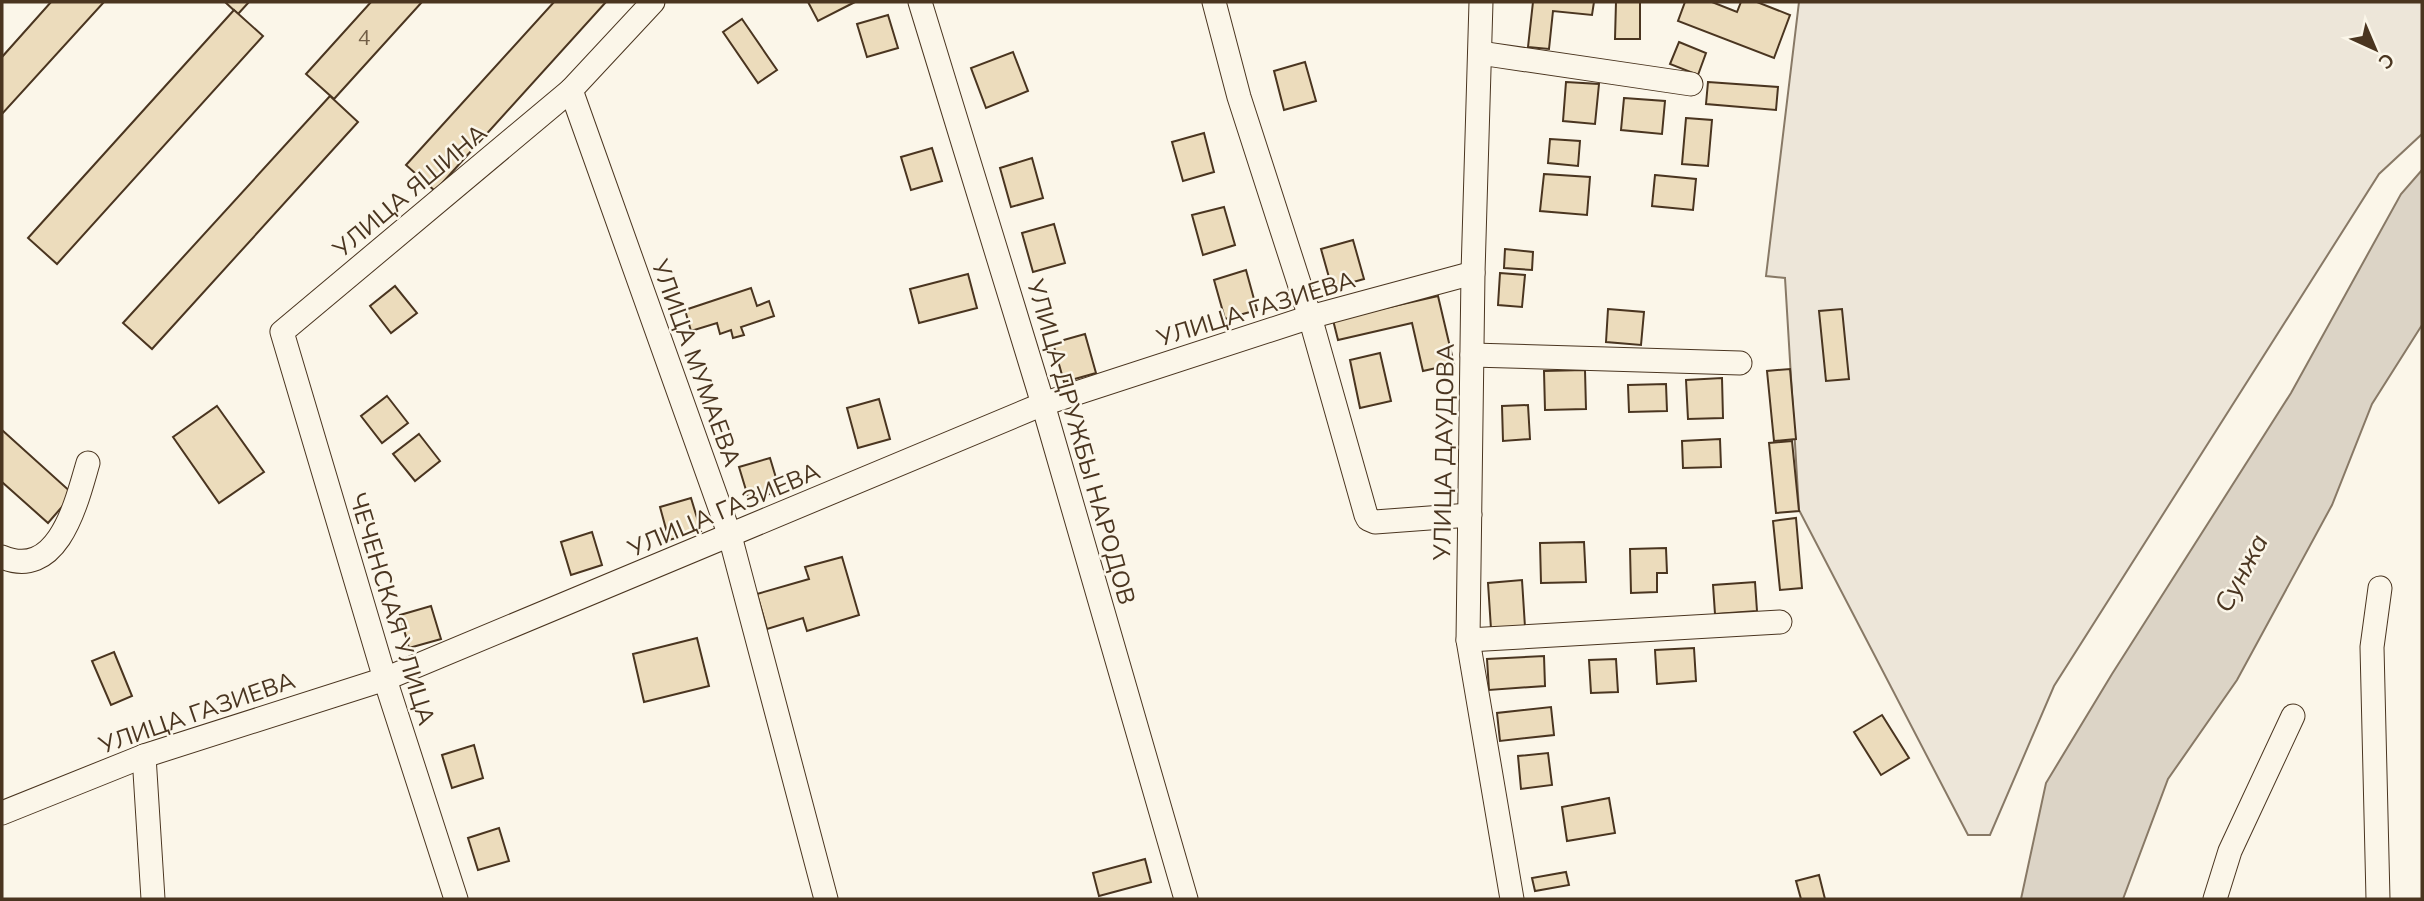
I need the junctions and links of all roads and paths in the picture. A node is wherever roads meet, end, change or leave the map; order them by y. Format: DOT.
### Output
graph roads {
  1 [pos="653,2"];
  2 [pos="920,2"];
  3 [pos="1214,2"];
  4 [pos="1481,2"];
  5 [pos="1480,53"];
  6 [pos="1691,84"];
  7 [pos="571,90"];
  8 [pos="1473,273"];
  9 [pos="1310,317"];
  10 [pos="282,332"];
  11 [pos="1472,355"];
  12 [pos="1740,363"];
  13 [pos="1043,404"];
  14 [pos="88,463"];
  15 [pos="1470,515"];
  16 [pos="730,536"];
  17 [pos="2,557"];
  18 [pos="2380,589"];
  19 [pos="1780,622"];
  20 [pos="1468,640"];
  21 [pos="385,679"];
  22 [pos="2293,716"];
  23 [pos="144,756"];
  24 [pos="2,813"];
  25 [pos="153,899"];
  26 [pos="456,899"];
  27 [pos="826,899"];
  28 [pos="1186,899"];
  29 [pos="1512,899"];
  30 [pos="2215,899"];
  31 [pos="2378,899"];
  1 -- 7 [label="street, УЛИЦА ЯШИНА"];
  2 -- 13 [label="street, УЛИЦА ДРУЖБЫ НАРОДОВ"];
  3 -- 9 [label="street"];
  4 -- 5 [label="street, УЛИЦА ДАУДОВА"];
  5 -- 6 [label="street"];
  5 -- 8 [label="street, УЛИЦА ДАУДОВА"];
  7 -- 10 [label="street, УЛИЦА ЯШИНА"];
  7 -- 16 [label="street, УЛИЦА МУМАЕВА"];
  8 -- 9 [label="street, УЛИЦА ГАЗИЕВА"];
  8 -- 11 [label="street, УЛИЦА ДАУДОВА"];
  9 -- 13 [label="street, УЛИЦА ГАЗИЕВА"];
  9 -- 15 [label="street"];
  10 -- 21 [label="street, ЧЕЧЕНСКАЯ УЛИЦА"];
  11 -- 12 [label="street"];
  11 -- 15 [label="street, УЛИЦА ДАУДОВА"];
  13 -- 16 [label="street, УЛИЦА ГАЗИЕВА"];
  13 -- 28 [label="street, УЛИЦА ДРУЖБЫ НАРОДОВ"];
  14 -- 17 [label="street"];
  15 -- 20 [label="street, УЛИЦА ДАУДОВА"];
  16 -- 21 [label="street, УЛИЦА ГАЗИЕВА"];
  16 -- 27 [label="street, УЛИЦА МУМАЕВА"];
  18 -- 31 [label="street"];
  19 -- 20 [label="street"];
  20 -- 29 [label="street, УЛИЦА ДАУДОВА"];
  21 -- 23 [label="street, УЛИЦА ГАЗИЕВА"];
  21 -- 26 [label="street, ЧЕЧЕНСКАЯ УЛИЦА"];
  22 -- 30 [label="street"];
  23 -- 24 [label="street, УЛИЦА ГАЗИЕВА"];
  23 -- 25 [label="street"];
}
